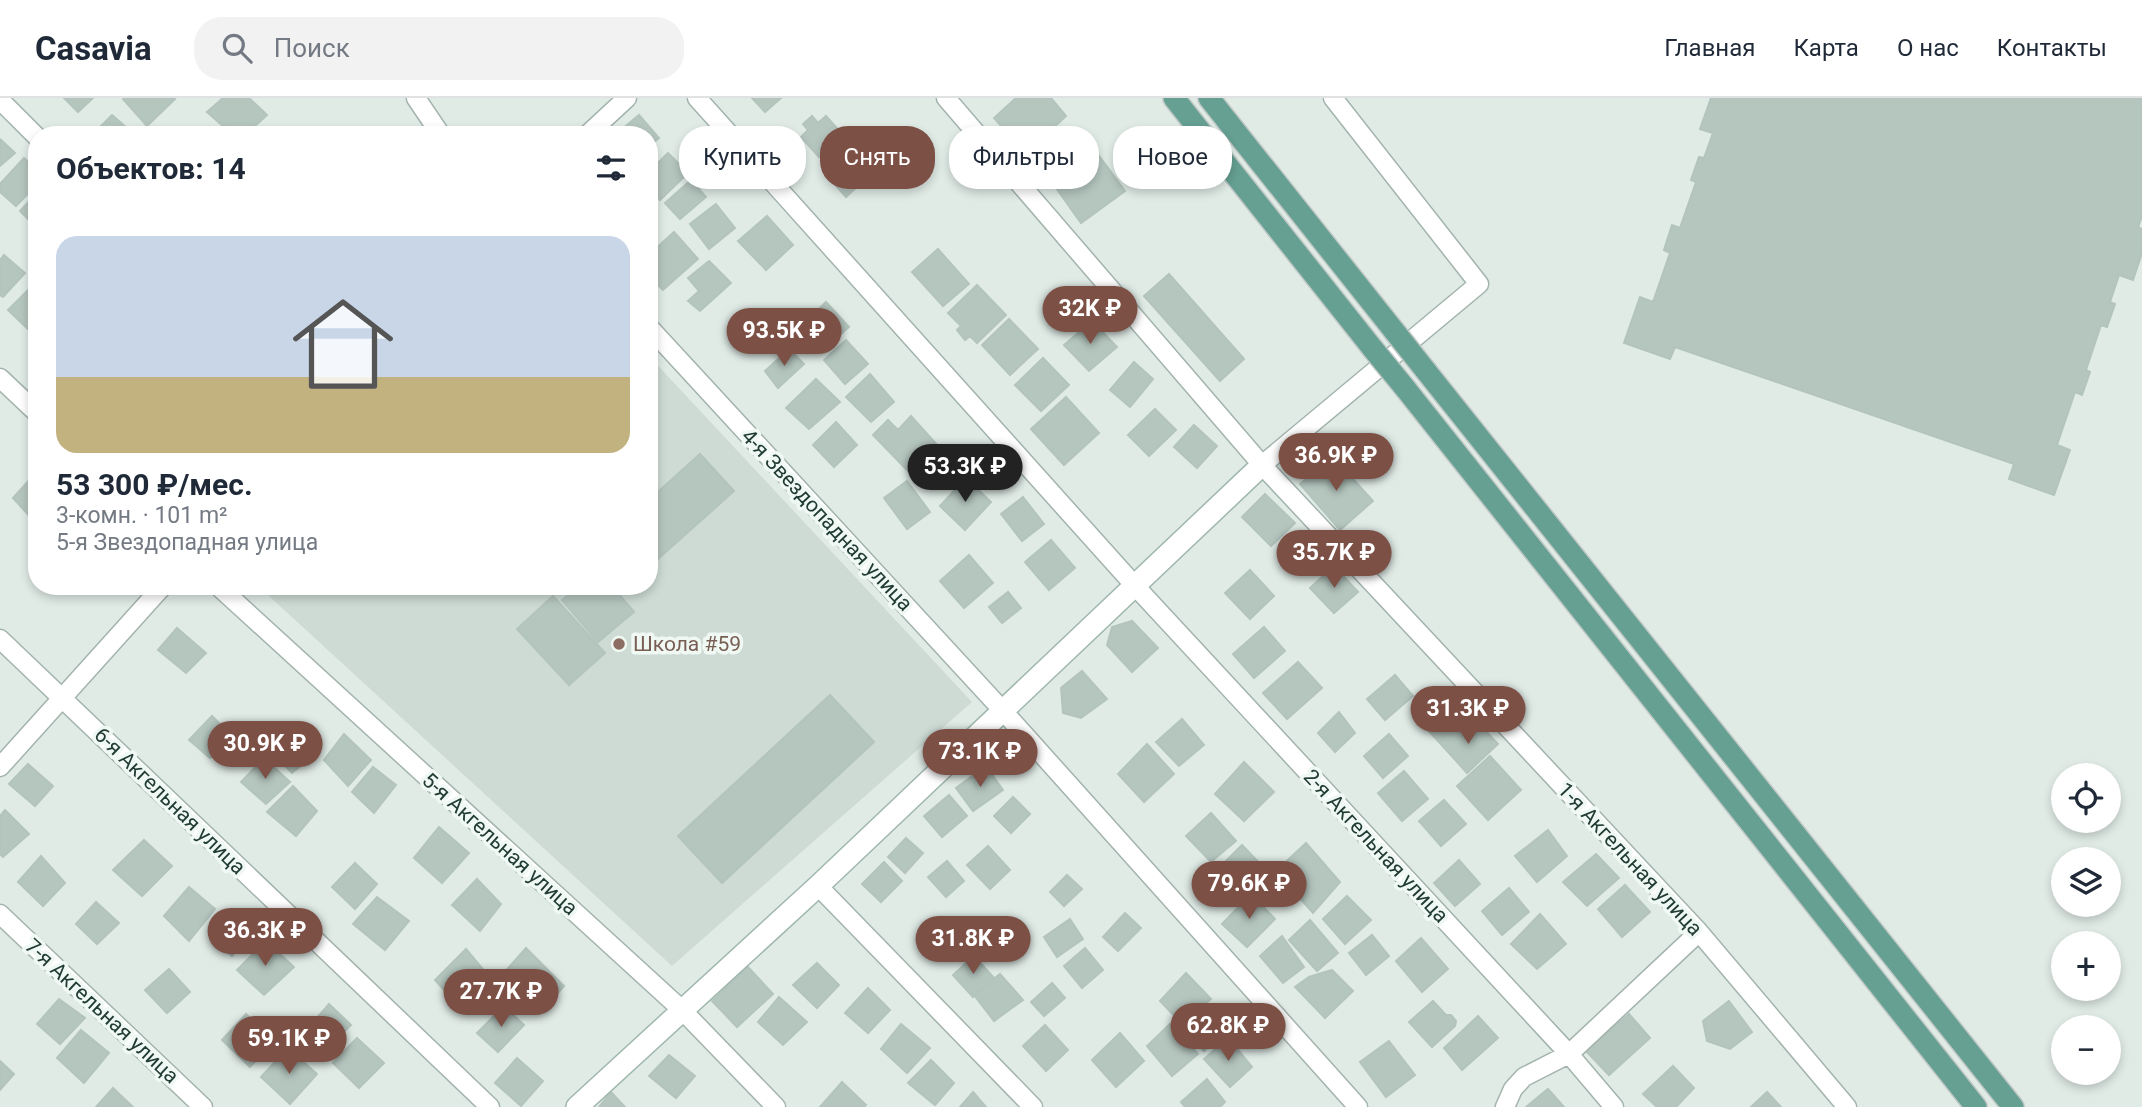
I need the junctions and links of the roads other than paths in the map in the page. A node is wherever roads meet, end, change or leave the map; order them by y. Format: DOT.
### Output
graph roads {
  1 [pos="416,98"];
  2 [pos="627,98"];
  3 [pos="697,98"];
  4 [pos="946,98"];
  5 [pos="1174,98"];
  6 [pos="1209,98"];
  7 [pos="1333,98"];
  8 [pos="0,100"];
  9 [pos="435,126"];
  10 [pos="597,126"];
  11 [pos="28,128"];
  12 [pos="658,337"];
  13 [pos="0,378"];
  14 [pos="28,404"];
  15 [pos="1262,465"];
  16 [pos="1136,587"];
  17 [pos="155,595"];
  18 [pos="228,595"];
  19 [pos="0,639"];
  20 [pos="63,698"];
  21 [pos="1004,712"];
  22 [pos="0,767"];
  23 [pos="818,886"];
  24 [pos="0,914"];
  25 [pos="1699,932"];
  26 [pos="682,1010"];
  27 [pos="1569,1054"];
  28 [pos="203,1107"];
  29 [pos="491,1107"];
  30 [pos="577,1107"];
  31 [pos="776,1107"];
  32 [pos="1032,1107"];
  33 [pos="1358,1107"];
  34 [pos="1505,1107"];
  35 [pos="1614,1107"];
  36 [pos="1847,1107"];
  37 [pos="1976,1107"];
  38 [pos="2013,1107"];
  1 -- 9 [label="street"];
  2 -- 10 [label="street"];
  3 -- 16 [label="street, 2-я Акгельная улица"];
  4 -- 15 [label="street, 1-я Акгельная улица"];
  5 -- 37 [label="main road, bridge"];
  6 -- 38 [label="main road, bridge"];
  7 -- 15 [label="street"];
  8 -- 11 [label="street"];
  12 -- 21 [label="street, 4-я Звездопадная улица"];
  13 -- 14 [label="street"];
  15 -- 16 [label="street"];
  15 -- 25 [label="street, 1-я Акгельная улица"];
  16 -- 21 [label="street"];
  16 -- 27 [label="street, 2-я Акгельная улица"];
  17 -- 20 [label="street"];
  18 -- 26 [label="street, 5-я Акгельная улица"];
  19 -- 20 [label="street, 6-я Акгельная улица"];
  20 -- 22 [label="street"];
  20 -- 29 [label="street, 6-я Акгельная улица"];
  21 -- 23 [label="street"];
  21 -- 33 [label="street, 4-я Звездопадная улица"];
  23 -- 26 [label="street"];
  23 -- 32 [label="street"];
  24 -- 28 [label="street, 7-я Акгельная улица"];
  25 -- 27 [label="street"];
  25 -- 36 [label="street, 1-я Акгельная улица"];
  26 -- 30 [label="street"];
  26 -- 31 [label="street, 5-я Акгельная улица"];
  27 -- 34 [label="street"];
  27 -- 35 [label="street, 2-я Акгельная улица"];
}
